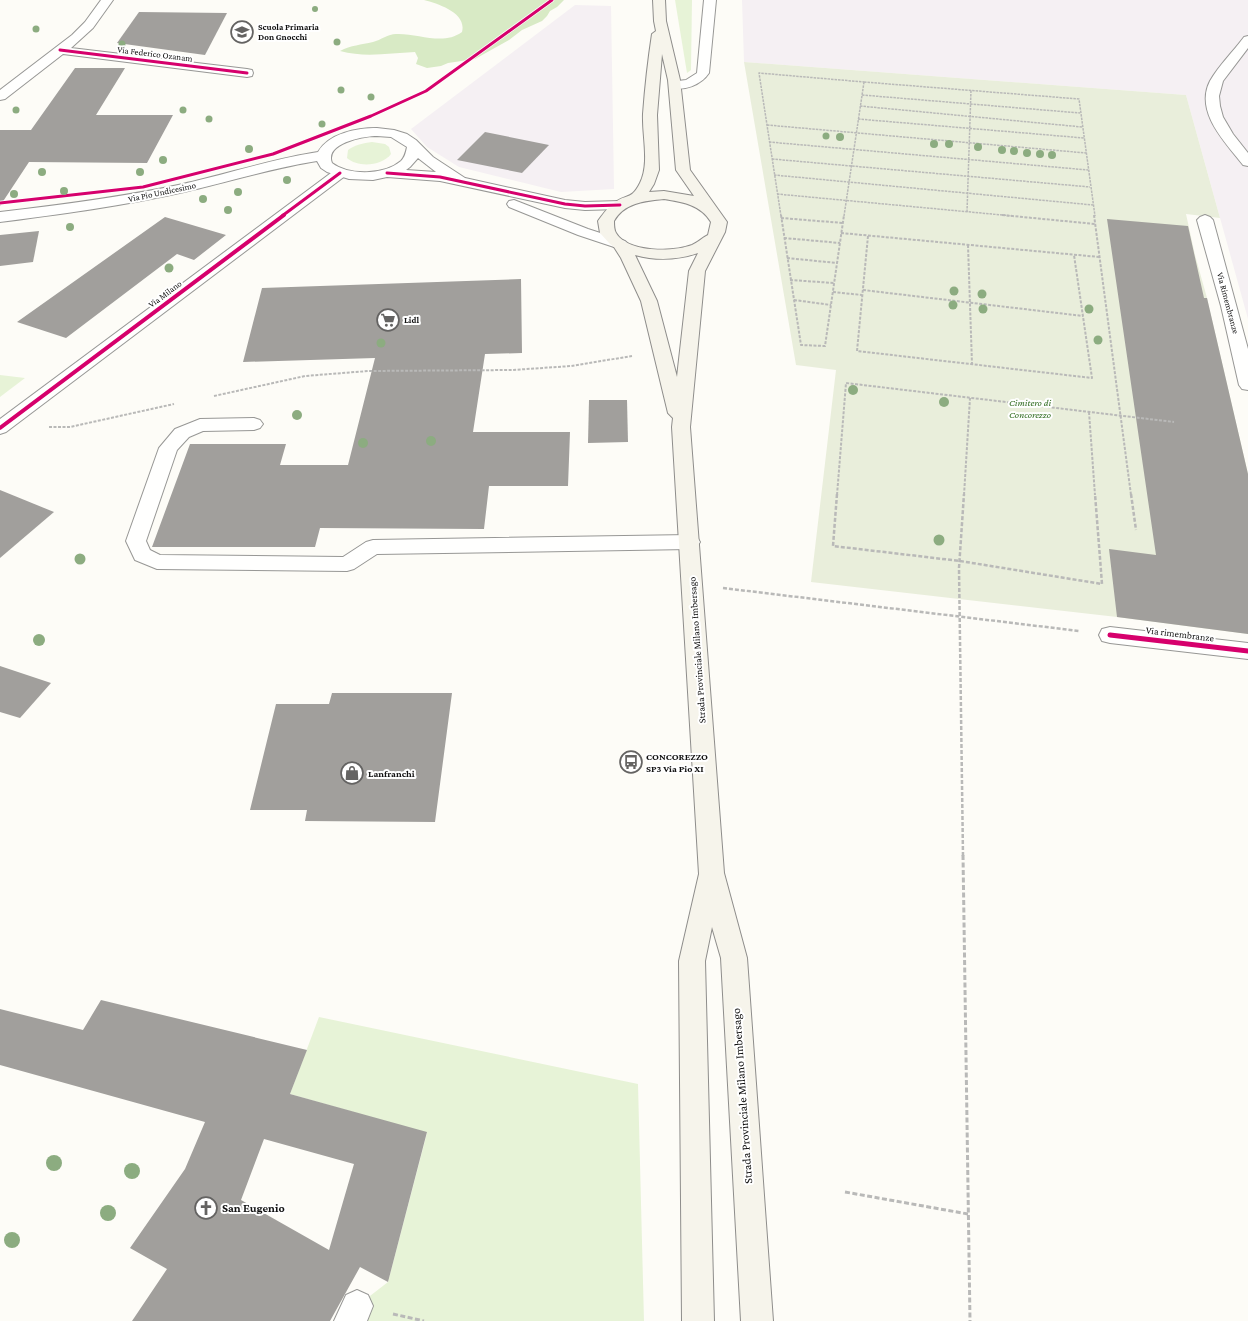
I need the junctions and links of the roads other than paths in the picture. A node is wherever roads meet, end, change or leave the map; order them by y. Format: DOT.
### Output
graph roads {
  1 [pos="107,0"];
  2 [pos="659,0"];
  3 [pos="710,0"];
  4 [pos="660,21"];
  5 [pos="1248,40"];
  6 [pos="60,50"];
  7 [pos="247,73"];
  8 [pos="675,85"];
  9 [pos="0,96"];
  10 [pos="414,148"];
  11 [pos="323,156"];
  12 [pos="1248,162"];
  13 [pos="340,173"];
  14 [pos="387,173"];
  15 [pos="466,184"];
  16 [pos="637,198"];
  17 [pos="620,205"];
  18 [pos="715,215"];
  19 [pos="0,217"];
  20 [pos="1205,220"];
  21 [pos="712,239"];
  22 [pos="620,244"];
  23 [pos="1248,385"];
  24 [pos="254,424"];
  25 [pos="681,427"];
  26 [pos="0,428"];
  27 [pos="690,542"];
  28 [pos="1110,635"];
  29 [pos="1248,651"];
  30 [pos="711,873"];
  31 [pos="698,1321"];
  32 [pos="757,1321"];
  1 -- 6 [label="street"];
  2 -- 4 [label="main road"];
  3 -- 8 [label="street"];
  4 -- 8 [label="main road"];
  4 -- 16 [label="main road"];
  5 -- 12 [label="street"];
  6 -- 7 [label="street, Via Federico Ozanam"];
  6 -- 9 [label="street"];
  8 -- 18 [label="main road"];
  10 -- 11 [label="street"];
  10 -- 14 [label="street"];
  10 -- 15 [label="street"];
  11 -- 13 [label="street"];
  11 -- 19 [label="street, Via Pio Undicesimo"];
  13 -- 14 [label="street"];
  13 -- 26 [label="street, Via Milano"];
  14 -- 15 [label="street"];
  15 -- 17 [label="street"];
  15 -- 22 [label="street"];
  16 -- 17 [label="main road"];
  16 -- 18 [label="main road"];
  17 -- 22 [label="main road"];
  18 -- 21 [label="main road"];
  20 -- 23 [label="street, Via Rimembranze"];
  21 -- 22 [label="main road"];
  21 -- 25 [label="main road"];
  22 -- 25 [label="main road"];
  24 -- 27 [label="street"];
  25 -- 27 [label="main road, Strada Provinciale Milano Imbersago"];
  27 -- 30 [label="main road, Strada Provinciale Milano Imbersago"];
  28 -- 29 [label="street, Via rimembranze"];
  30 -- 31 [label="main road, Strada Provinciale Milano Imbersago"];
  30 -- 32 [label="main road, Strada Provinciale Milano Imbersago"];
}
